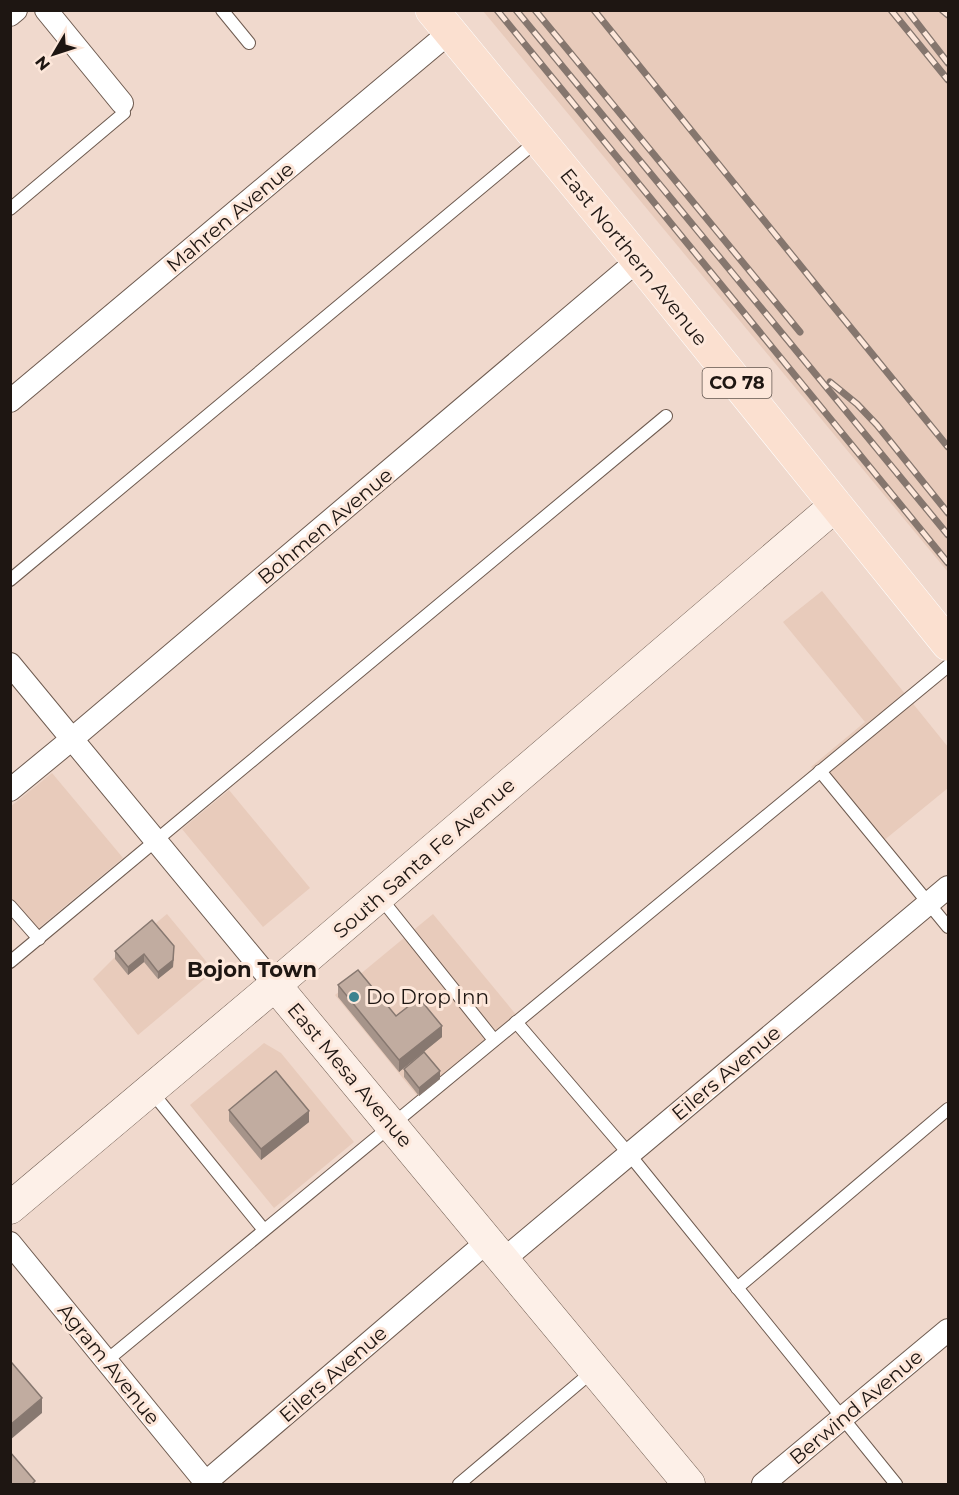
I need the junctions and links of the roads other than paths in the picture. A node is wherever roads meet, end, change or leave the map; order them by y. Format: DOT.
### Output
graph roads {
  1 [pos="16,10"];
  2 [pos="46,10"];
  3 [pos="222,10"];
  4 [pos="10,15"];
  5 [pos="441,22"];
  6 [pos="249,43"];
  7 [pos="122,103"];
  8 [pos="538,140"];
  9 [pos="10,209"];
  10 [pos="638,260"];
  11 [pos="10,401"];
  12 [pos="666,416"];
  13 [pos="836,505"];
  14 [pos="10,580"];
  15 [pos="948,644"];
  16 [pos="10,664"];
  17 [pos="948,666"];
  18 [pos="72,739"];
  19 [pos="820,771"];
  20 [pos="10,790"];
  21 [pos="156,841"];
  22 [pos="948,887"];
  23 [pos="379,896"];
  24 [pos="929,903"];
  25 [pos="10,906"];
  26 [pos="948,927"];
  27 [pos="39,939"];
  28 [pos="10,962"];
  29 [pos="275,985"];
  30 [pos="516,1022"];
  31 [pos="494,1040"];
  32 [pos="150,1090"];
  33 [pos="948,1109"];
  34 [pos="391,1125"];
  35 [pos="629,1154"];
  36 [pos="10,1209"];
  37 [pos="264,1230"];
  38 [pos="10,1244"];
  39 [pos="496,1251"];
  40 [pos="737,1288"];
  41 [pos="948,1330"];
  42 [pos="106,1361"];
  43 [pos="594,1370"];
  44 [pos="842,1418"];
  45 [pos="206,1484"];
  46 [pos="459,1485"];
  47 [pos="689,1485"];
  48 [pos="763,1485"];
  49 [pos="896,1485"];
  1 -- 4 [label="street"];
  2 -- 7 [label="street"];
  3 -- 6 [label="lane"];
  5 -- 8 [label="main road, East Northern Avenue / CO 78"];
  5 -- 11 [label="street, Mahren Avenue"];
  7 -- 9 [label="lane"];
  8 -- 10 [label="main road, East Northern Avenue / CO 78"];
  8 -- 14 [label="lane"];
  10 -- 13 [label="main road, East Northern Avenue / CO 78"];
  10 -- 18 [label="street, Bohmen Avenue"];
  12 -- 21 [label="lane"];
  13 -- 15 [label="main road, East Northern Avenue / CO 78"];
  13 -- 23 [label="street, South Santa Fe Avenue"];
  16 -- 18 [label="street, East Mesa Avenue"];
  17 -- 19 [label="lane"];
  18 -- 20 [label="street, Bohmen Avenue"];
  18 -- 21 [label="street, East Mesa Avenue"];
  19 -- 24 [label="lane"];
  19 -- 30 [label="lane"];
  21 -- 27 [label="lane"];
  21 -- 29 [label="street, East Mesa Avenue"];
  22 -- 24 [label="street, Eilers Avenue"];
  23 -- 29 [label="street, South Santa Fe Avenue"];
  23 -- 31 [label="lane"];
  24 -- 26 [label="lane"];
  24 -- 35 [label="street, Eilers Avenue"];
  25 -- 27 [label="lane"];
  27 -- 28 [label="lane"];
  29 -- 32 [label="street, South Santa Fe Avenue"];
  29 -- 34 [label="street, East Mesa Avenue"];
  30 -- 31 [label="lane"];
  30 -- 35 [label="lane"];
  31 -- 34 [label="lane"];
  32 -- 36 [label="street, South Santa Fe Avenue"];
  32 -- 37 [label="lane"];
  33 -- 40 [label="lane"];
  34 -- 37 [label="lane"];
  34 -- 39 [label="street, East Mesa Avenue"];
  35 -- 39 [label="street, Eilers Avenue"];
  35 -- 40 [label="lane"];
  37 -- 42 [label="lane"];
  38 -- 42 [label="street, Agram Avenue"];
  39 -- 43 [label="street, East Mesa Avenue"];
  39 -- 45 [label="street, Eilers Avenue"];
  40 -- 44 [label="lane"];
  41 -- 44 [label="street, Berwind Avenue"];
  42 -- 45 [label="street, Agram Avenue"];
  43 -- 46 [label="lane"];
  43 -- 47 [label="street, East Mesa Avenue"];
  44 -- 48 [label="street, Berwind Avenue"];
  44 -- 49 [label="lane"];
}
